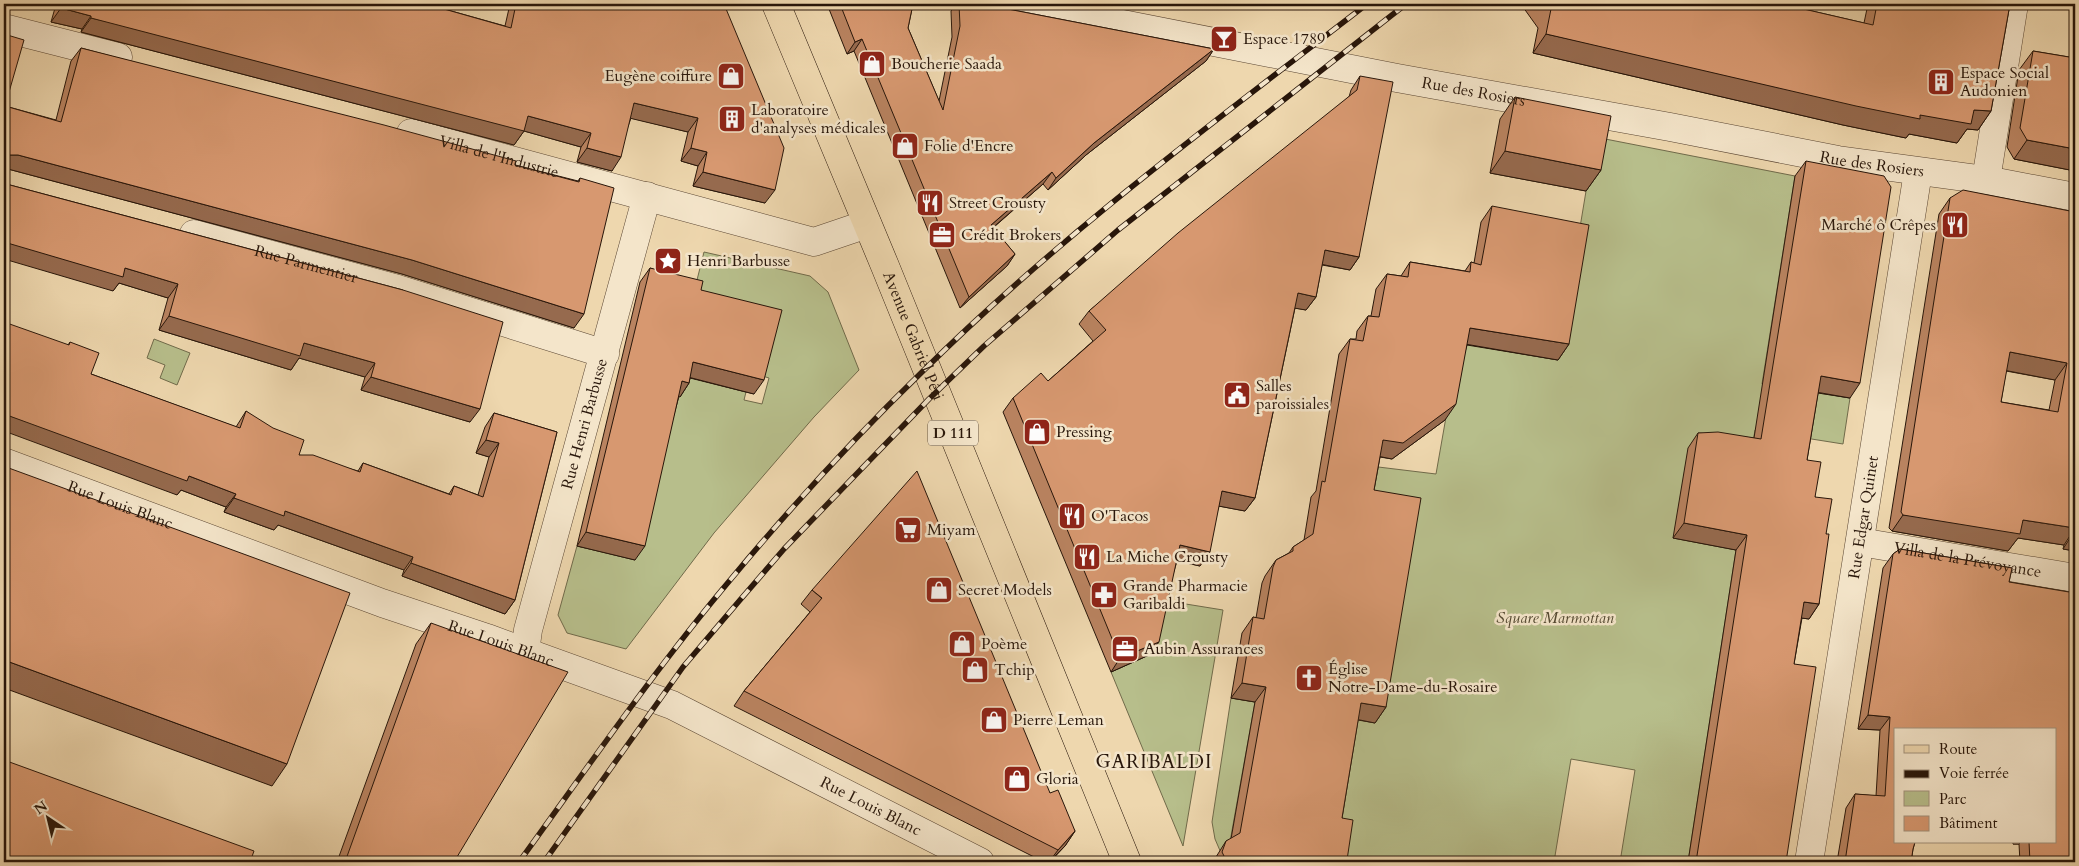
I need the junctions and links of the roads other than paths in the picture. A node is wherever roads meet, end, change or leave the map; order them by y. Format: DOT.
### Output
graph roads {
  1 [pos="776,4"];
  2 [pos="1021,4"];
  3 [pos="2014,4"];
  4 [pos="1083,10"];
  5 [pos="4,28"];
  6 [pos="138,62"];
  7 [pos="388,127"];
  8 [pos="1918,172"];
  9 [pos="1986,180"];
  10 [pos="647,196"];
  11 [pos="2075,197"];
  12 [pos="867,224"];
  13 [pos="167,228"];
  14 [pos="605,354"];
  15 [pos="4,462"];
  16 [pos="1860,542"];
  17 [pos="2075,578"];
  18 [pos="525,652"];
  19 [pos="980,862"];
  20 [pos="1127,862"];
  21 [pos="1809,862"];
  1 -- 12 [label="main road, Avenue Gabriel Péri / D 111"];
  2 -- 4 [label="street, Rue des Rosiers"];
  3 -- 9 [label="street"];
  4 -- 8 [label="street, Rue des Rosiers"];
  5 -- 6 [label="street"];
  7 -- 10 [label="street, Villa de l'Industrie"];
  8 -- 9 [label="street, Rue des Rosiers"];
  8 -- 16 [label="street, Rue Edgar Quinet"];
  9 -- 11 [label="street, Rue des Rosiers"];
  10 -- 12 [label="street, Villa de l'Industrie"];
  10 -- 14 [label="street, Rue Henri Barbusse"];
  12 -- 20 [label="main road, Avenue Gabriel Péri / D 111"];
  13 -- 14 [label="street, Rue Parmentier"];
  14 -- 18 [label="street, Rue Henri Barbusse"];
  15 -- 18 [label="street, Rue Louis Blanc"];
  16 -- 17 [label="street, Villa de la Prévoyance"];
  16 -- 21 [label="street, Rue Edgar Quinet"];
  18 -- 19 [label="street, Rue Louis Blanc"];
}
